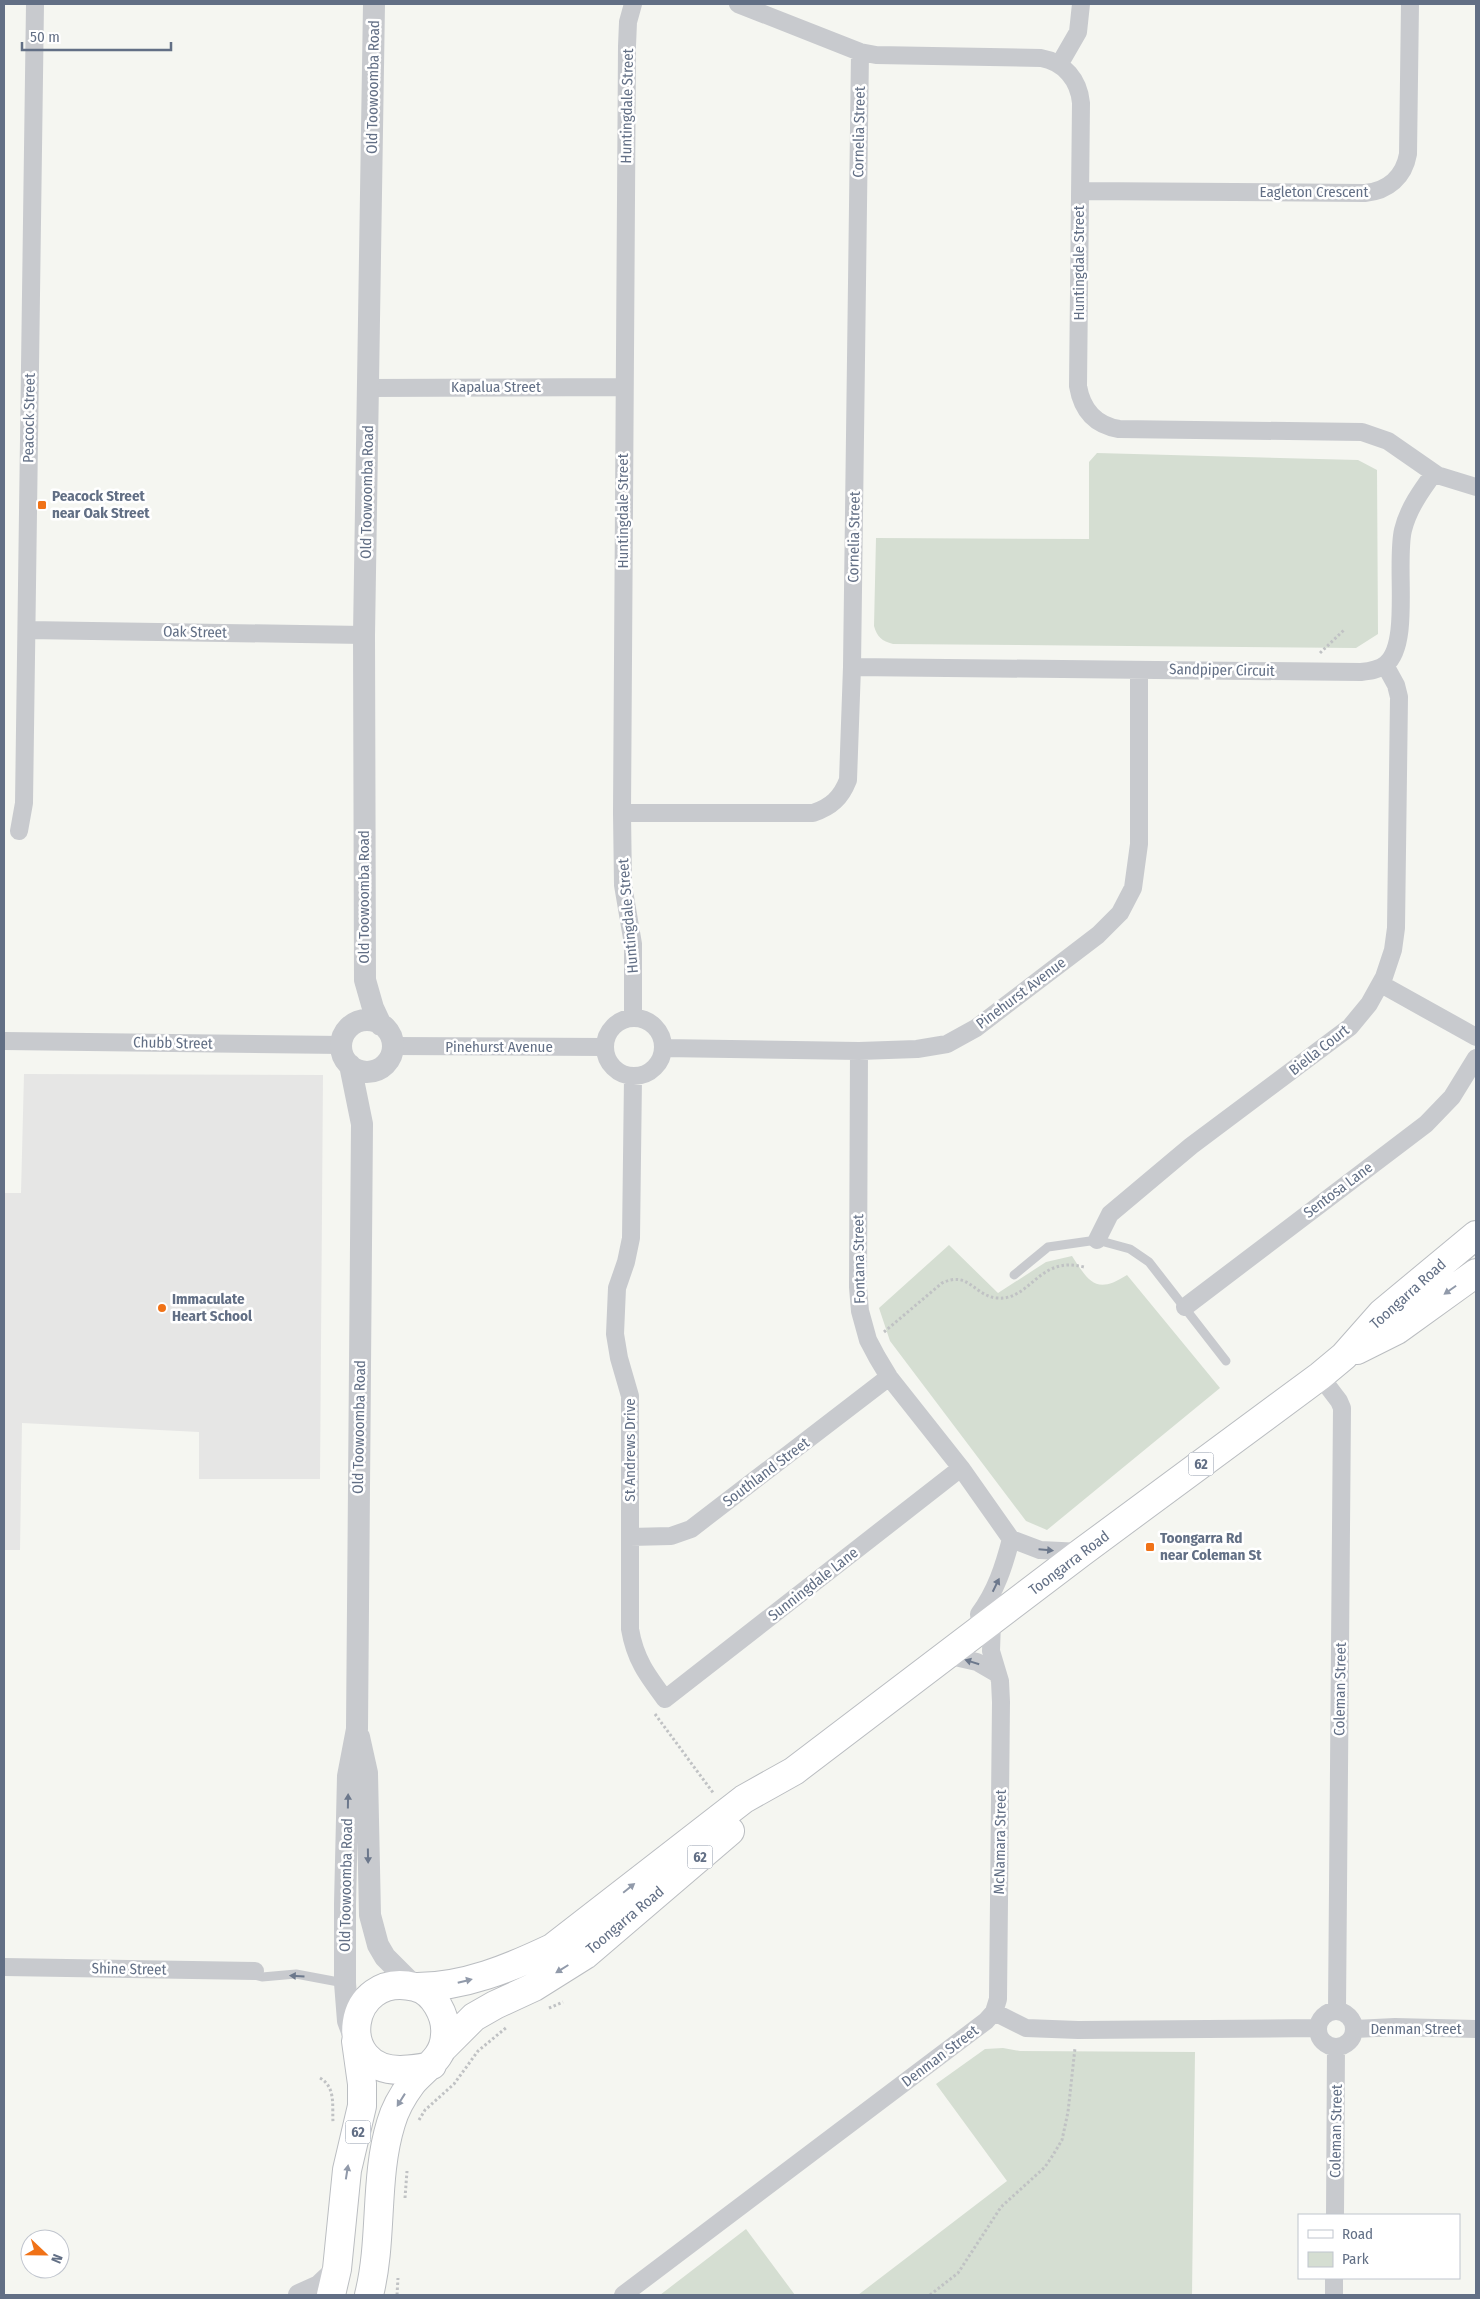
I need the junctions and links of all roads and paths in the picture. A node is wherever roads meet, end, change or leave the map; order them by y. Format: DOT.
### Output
graph roads {
  1 [pos="35,4"];
  2 [pos="374,4"];
  3 [pos="633,4"];
  4 [pos="738,4"];
  5 [pos="1081,4"];
  6 [pos="1410,4"];
  7 [pos="860,52"];
  8 [pos="1059,65"];
  9 [pos="1080,191"];
  10 [pos="624,387"];
  11 [pos="369,388"];
  12 [pos="1434,473"];
  13 [pos="1476,475"];
  14 [pos="1456,480"];
  15 [pos="1476,487"];
  16 [pos="27,630"];
  17 [pos="1344,630"];
  18 [pos="364,634"];
  19 [pos="1320,653"];
  20 [pos="1385,665"];
  21 [pos="852,667"];
  22 [pos="1139,670"];
  23 [pos="622,813"];
  24 [pos="19,831"];
  25 [pos="364,980"];
  26 [pos="1381,984"];
  27 [pos="633,1018"];
  28 [pos="381,1025"];
  29 [pos="1476,1037"];
  30 [pos="4,1041"];
  31 [pos="347,1046"];
  32 [pos="393,1046"];
  33 [pos="604,1047"];
  34 [pos="663,1048"];
  35 [pos="859,1051"];
  36 [pos="1476,1058"];
  37 [pos="381,1067"];
  38 [pos="633,1077"];
  39 [pos="362,1124"];
  40 [pos="1476,1235"];
  41 [pos="1097,1240"];
  42 [pos="1084,1267"];
  43 [pos="1476,1273"];
  44 [pos="1014,1276"];
  45 [pos="1185,1307"];
  46 [pos="879,1335"];
  47 [pos="1344,1356"];
  48 [pos="1226,1361"];
  49 [pos="1320,1376"];
  50 [pos="889,1377"];
  51 [pos="961,1468"];
  52 [pos="630,1537"];
  53 [pos="1011,1539"];
  54 [pos="1082,1552"];
  55 [pos="986,1625"];
  56 [pos="946,1655"];
  57 [pos="996,1673"];
  58 [pos="665,1699"];
  59 [pos="357,1729"];
  60 [pos="794,1770"];
  61 [pos="708,1785"];
  62 [pos="4,1967"];
  63 [pos="236,1970"];
  64 [pos="255,1971"];
  65 [pos="345,1983"];
  66 [pos="416,1987"];
  67 [pos="1337,2010"];
  68 [pos="994,2012"];
  69 [pos="511,2024"];
  70 [pos="1318,2028"];
  71 [pos="1355,2029"];
  72 [pos="1476,2029"];
  73 [pos="1078,2030"];
  74 [pos="356,2041"];
  75 [pos="1336,2047"];
  76 [pos="437,2057"];
  77 [pos="416,2124"];
  78 [pos="385,2144"];
  79 [pos="408,2164"];
  80 [pos="405,2202"];
  81 [pos="1335,2214"];
  82 [pos="398,2276"];
  83 [pos="1334,2279"];
  84 [pos="334,2282"];
  85 [pos="299,2295"];
  86 [pos="352,2295"];
  87 [pos="369,2295"];
  88 [pos="396,2295"];
  89 [pos="623,2295"];
  90 [pos="930,2295"];
  91 [pos="1334,2295"];
  1 -- 16 [label="street, Peacock Street"];
  2 -- 11 [label="street, Old Toowoomba Road"];
  3 -- 10 [label="street, Huntingdale Street"];
  4 -- 7 [label="street"];
  5 -- 8 [label="street"];
  6 -- 9 [label="street, Eagleton Crescent"];
  7 -- 8 [label="street"];
  7 -- 21 [label="street, Cornelia Street"];
  8 -- 9 [label="street, Huntingdale Street"];
  9 -- 12 [label="street, Huntingdale Street"];
  10 -- 11 [label="street, Kapalua Street"];
  10 -- 23 [label="street, Huntingdale Street"];
  11 -- 18 [label="street, Old Toowoomba Road"];
  12 -- 14 [label="street, Huntingdale Street"];
  12 -- 20 [label="street"];
  13 -- 14 [label="street"];
  14 -- 15 [label="street, Huntingdale Street"];
  16 -- 18 [label="street, Oak Street"];
  16 -- 24 [label="street, Peacock Street"];
  17 -- 19 [label="path"];
  18 -- 25 [label="street, Old Toowoomba Road"];
  20 -- 22 [label="street, Sandpiper Circuit"];
  20 -- 26 [label="street, Biella Court"];
  21 -- 22 [label="street, Sandpiper Circuit"];
  21 -- 23 [label="street, Cornelia Street"];
  22 -- 35 [label="street, Pinehurst Avenue"];
  23 -- 27 [label="street, Huntingdale Street"];
  25 -- 28 [label="street, Old Toowoomba Road"];
  25 -- 31 [label="street, Old Toowoomba Road"];
  26 -- 29 [label="street"];
  26 -- 41 [label="street, Biella Court"];
  27 -- 33 [label="street"];
  27 -- 34 [label="street"];
  28 -- 31 [label="street"];
  28 -- 32 [label="street"];
  30 -- 31 [label="street, Chubb Street"];
  31 -- 37 [label="street"];
  31 -- 39 [label="street, Old Toowoomba Road"];
  32 -- 33 [label="street, Pinehurst Avenue"];
  32 -- 37 [label="street"];
  33 -- 38 [label="street"];
  34 -- 35 [label="street, Pinehurst Avenue"];
  34 -- 38 [label="street"];
  35 -- 50 [label="street, Fontana Street"];
  36 -- 45 [label="street, Sentosa Lane"];
  37 -- 39 [label="street, Old Toowoomba Road"];
  38 -- 52 [label="street, St Andrews Drive"];
  39 -- 59 [label="street, Old Toowoomba Road"];
  40 -- 47 [label="main road, Toongarra Road / 62"];
  41 -- 44 [label="lane"];
  41 -- 45 [label="lane"];
  42 -- 46 [label="path"];
  43 -- 47 [label="main road, Toongarra Road / 62, one-way"];
  45 -- 48 [label="lane"];
  47 -- 49 [label="main road, Toongarra Road / 62"];
  49 -- 54 [label="main road, Toongarra Road / 62"];
  49 -- 67 [label="street, Coleman Street"];
  50 -- 51 [label="street, Fontana Street"];
  50 -- 52 [label="street, Southland Street"];
  51 -- 53 [label="street, Fontana Street"];
  51 -- 58 [label="street, Sunningdale Lane"];
  52 -- 58 [label="street, St Andrews Drive"];
  53 -- 54 [label="street, one-way"];
  55 -- 53 [label="street, one-way"];
  54 -- 55 [label="main road, Toongarra Road / 62"];
  55 -- 56 [label="main road, Toongarra Road / 62"];
  55 -- 57 [label="street, McNamara Street"];
  57 -- 56 [label="street, one-way"];
  56 -- 60 [label="main road, Toongarra Road / 62"];
  57 -- 68 [label="street, McNamara Street"];
  58 -- 61 [label="path"];
  65 -- 59 [label="street, Old Toowoomba Road, one-way"];
  59 -- 66 [label="street, Old Toowoomba Road, one-way"];
  66 -- 60 [label="main road, Toongarra Road / 62, one-way"];
  60 -- 76 [label="main road, Toongarra Road / 62, one-way"];
  62 -- 63 [label="street, Shine Street"];
  63 -- 64 [label="street, Shine Street"];
  65 -- 63 [label="lane, one-way"];
  65 -- 74 [label="street, Old Toowoomba Road"];
  66 -- 74 [label="main road, 62"];
  66 -- 76 [label="main road"];
  67 -- 70 [label="street"];
  67 -- 71 [label="street"];
  68 -- 73 [label="street"];
  68 -- 89 [label="street, Denman Street"];
  69 -- 77 [label="path"];
  70 -- 73 [label="street"];
  70 -- 75 [label="street"];
  71 -- 72 [label="street, Denman Street"];
  71 -- 75 [label="street"];
  73 -- 90 [label="path"];
  74 -- 76 [label="main road"];
  84 -- 74 [label="main road, Old Toowoomba Road / 62, one-way"];
  75 -- 81 [label="street, Coleman Street"];
  76 -- 78 [label="main road, 62, one-way"];
  78 -- 86 [label="main road"];
  78 -- 87 [label="main road, 62"];
  79 -- 80 [label="path"];
  82 -- 88 [label="path"];
  83 -- 91 [label="street"];
  84 -- 85 [label="street"];
}
